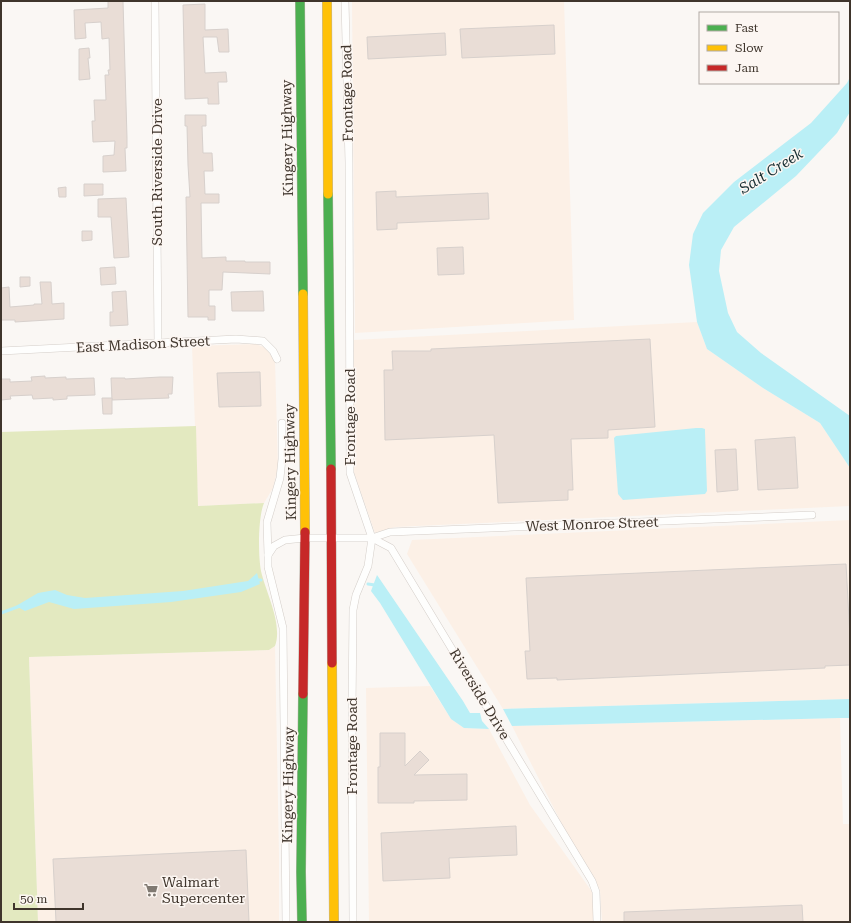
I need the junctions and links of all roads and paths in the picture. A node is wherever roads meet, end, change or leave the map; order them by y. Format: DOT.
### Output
graph roads {
  1 [pos="155,1"];
  2 [pos="300,1"];
  3 [pos="327,1"];
  4 [pos="346,1"];
  5 [pos="158,344"];
  6 [pos="1,351"];
  7 [pos="277,358"];
  8 [pos="282,423"];
  9 [pos="812,515"];
  10 [pos="331,537"];
  11 [pos="305,538"];
  12 [pos="372,538"];
  13 [pos="268,555"];
  14 [pos="286,922"];
  15 [pos="302,922"];
  16 [pos="334,922"];
  17 [pos="353,922"];
  18 [pos="597,922"];
  1 -- 5 [label="street, South Riverside Drive"];
  2 -- 11 [label="highway, Kingery Highway"];
  3 -- 10 [label="highway"];
  4 -- 12 [label="street, Frontage Road"];
  5 -- 6 [label="street, East Madison Street"];
  5 -- 7 [label="street, East Madison Street"];
  8 -- 13 [label="street"];
  9 -- 12 [label="street, West Monroe Street"];
  10 -- 11 [label="street, Riverside Drive"];
  10 -- 12 [label="street, Riverside Drive"];
  10 -- 16 [label="highway"];
  11 -- 13 [label="street"];
  11 -- 15 [label="highway, Kingery Highway"];
  12 -- 17 [label="street, Frontage Road"];
  12 -- 18 [label="street, Riverside Drive"];
  13 -- 14 [label="street"];
}
